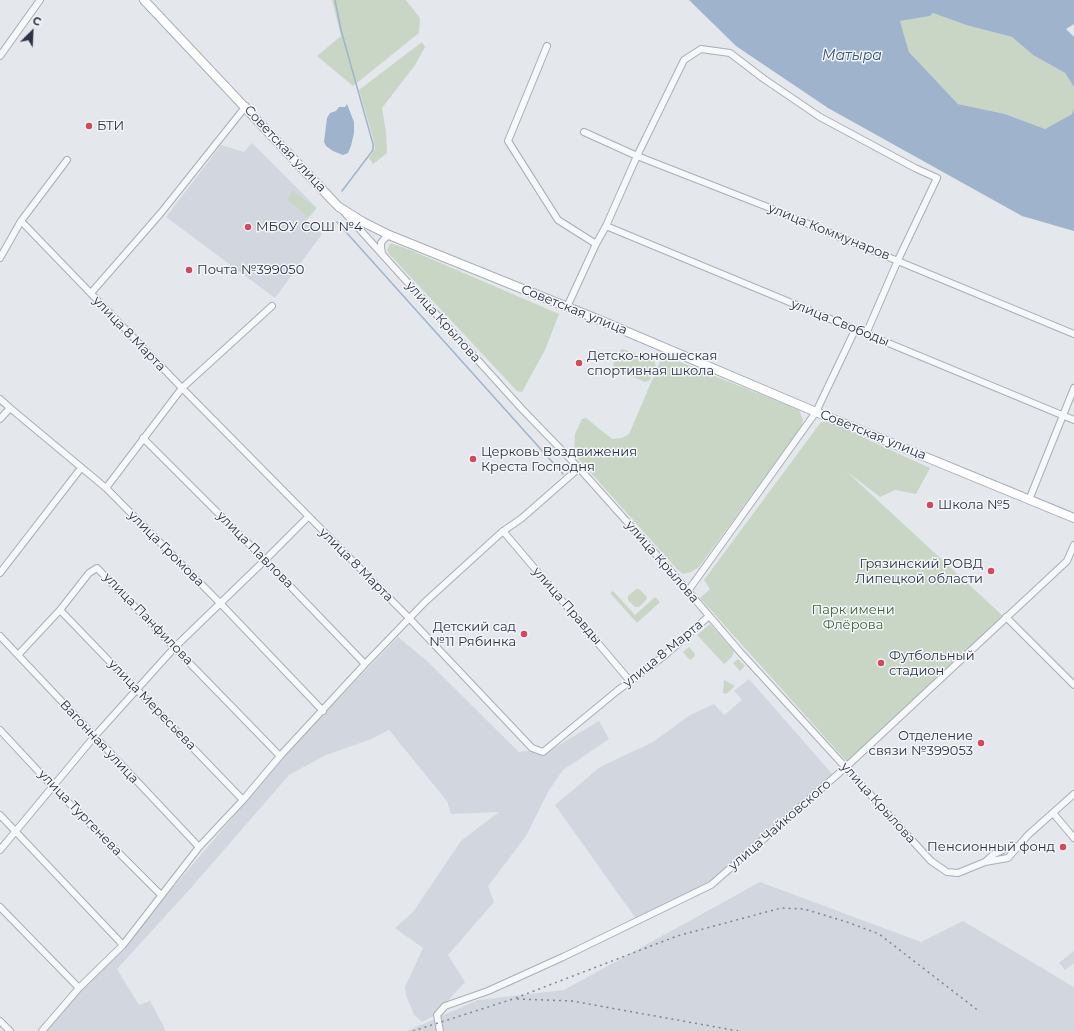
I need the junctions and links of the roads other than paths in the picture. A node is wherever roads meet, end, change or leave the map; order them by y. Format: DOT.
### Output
graph roads {
  1 [pos="40,0"];
  2 [pos="144,0"];
  3 [pos="548,46"];
  4 [pos="0,56"];
  5 [pos="246,106"];
  6 [pos="584,132"];
  7 [pos="637,156"];
  8 [pos="67,160"];
  9 [pos="339,207"];
  10 [pos="21,221"];
  11 [pos="606,226"];
  12 [pos="389,235"];
  13 [pos="596,244"];
  14 [pos="383,255"];
  15 [pos="0,258"];
  16 [pos="898,260"];
  17 [pos="91,293"];
  18 [pos="272,306"];
  19 [pos="567,307"];
  20 [pos="855,330"];
  21 [pos="866,334"];
  22 [pos="1074,334"];
  23 [pos="182,388"];
  24 [pos="1074,388"];
  25 [pos="0,398"];
  26 [pos="10,408"];
  27 [pos="816,412"];
  28 [pos="1063,415"];
  29 [pos="0,419"];
  30 [pos="1074,420"];
  31 [pos="143,438"];
  32 [pos="81,468"];
  33 [pos="579,468"];
  34 [pos="106,488"];
  35 [pos="1029,500"];
  36 [pos="308,517"];
  37 [pos="1074,518"];
  38 [pos="503,531"];
  39 [pos="1074,545"];
  40 [pos="265,560"];
  41 [pos="0,574"];
  42 [pos="688,591"];
  43 [pos="220,603"];
  44 [pos="60,610"];
  45 [pos="709,616"];
  46 [pos="1006,617"];
  47 [pos="409,618"];
  48 [pos="0,636"];
  49 [pos="174,647"];
  50 [pos="18,655"];
  51 [pos="365,664"];
  52 [pos="630,681"];
  53 [pos="1074,685"];
  54 [pos="136,690"];
  55 [pos="323,710"];
  56 [pos="0,730"];
  57 [pos="94,737"];
  58 [pos="280,756"];
  59 [pos="846,767"];
  60 [pos="53,787"];
  61 [pos="1074,794"];
  62 [pos="243,800"];
  63 [pos="1053,813"];
  64 [pos="0,815"];
  65 [pos="16,832"];
  66 [pos="1074,838"];
  67 [pos="1018,846"];
  68 [pos="199,847"];
  69 [pos="0,850"];
  70 [pos="985,862"];
  71 [pos="161,895"];
  72 [pos="0,907"];
  73 [pos="123,945"];
  74 [pos="79,988"];
  75 [pos="0,1021"];
  76 [pos="10,1031"];
  77 [pos="42,1031"];
  78 [pos="440,1031"];
  1 -- 4 [label="street"];
  2 -- 5 [label="main road, Советская улица"];
  3 -- 13 [label="street"];
  5 -- 9 [label="main road, Советская улица"];
  5 -- 17 [label="street"];
  6 -- 7 [label="street, улица Коммунаров"];
  7 -- 11 [label="street"];
  7 -- 16 [label="street, улица Коммунаров"];
  7 -- 16 [label="street"];
  8 -- 10 [label="street"];
  9 -- 12 [label="main road, Советская улица"];
  9 -- 14 [label="street, улица Крылова"];
  10 -- 15 [label="street"];
  10 -- 17 [label="street, улица 8 Марта"];
  11 -- 13 [label="street"];
  11 -- 20 [label="street, улица Свободы"];
  12 -- 14 [label="street"];
  12 -- 19 [label="main road, Советская улица"];
  13 -- 19 [label="street"];
  14 -- 33 [label="street, улица Крылова"];
  16 -- 21 [label="street"];
  16 -- 22 [label="street, улица Коммунаров"];
  17 -- 23 [label="street, улица 8 Марта"];
  18 -- 23 [label="street"];
  19 -- 27 [label="main road, Советская улица"];
  20 -- 21 [label="street, улица Свободы"];
  20 -- 27 [label="street"];
  21 -- 28 [label="street, улица Свободы"];
  23 -- 31 [label="street"];
  23 -- 36 [label="street, улица 8 Марта"];
  24 -- 28 [label="street"];
  25 -- 26 [label="street, улица Громова"];
  26 -- 29 [label="street"];
  26 -- 32 [label="street, улица Громова"];
  27 -- 35 [label="main road, Советская улица"];
  27 -- 42 [label="street"];
  28 -- 30 [label="street, улица Свободы"];
  28 -- 35 [label="street"];
  31 -- 34 [label="street"];
  31 -- 40 [label="street, улица Павлова"];
  32 -- 34 [label="street, улица Громова"];
  32 -- 41 [label="street"];
  33 -- 38 [label="street"];
  33 -- 42 [label="street, улица Крылова"];
  34 -- 43 [label="street, улица Громова"];
  35 -- 37 [label="main road, Советская улица"];
  36 -- 40 [label="street"];
  36 -- 47 [label="street, улица 8 Марта"];
  38 -- 47 [label="street"];
  38 -- 52 [label="street, улица Правды"];
  39 -- 46 [label="street, улица Чайковского"];
  40 -- 43 [label="street"];
  40 -- 51 [label="street, улица Павлова"];
  42 -- 45 [label="street, улица Крылова"];
  43 -- 49 [label="street"];
  43 -- 55 [label="street, улица Громова"];
  44 -- 49 [label="street, улица Панфилова"];
  44 -- 50 [label="street, улица Панфилова"];
  44 -- 54 [label="street, улица Мересьева"];
  45 -- 52 [label="street, улица 8 Марта"];
  45 -- 59 [label="street, улица Крылова"];
  46 -- 53 [label="street"];
  46 -- 59 [label="street, улица Чайковского"];
  47 -- 51 [label="street"];
  47 -- 52 [label="street, улица 8 Марта"];
  48 -- 50 [label="street, Вагонная улица"];
  49 -- 54 [label="street"];
  49 -- 58 [label="street, улица Панфилова"];
  50 -- 57 [label="street, Вагонная улица"];
  51 -- 55 [label="street"];
  54 -- 57 [label="street"];
  54 -- 62 [label="street, улица Мересьева"];
  55 -- 58 [label="street"];
  56 -- 60 [label="street, улица Тургенева"];
  57 -- 60 [label="street"];
  57 -- 68 [label="street, Вагонная улица"];
  58 -- 62 [label="street"];
  59 -- 70 [label="street, улица Крылова"];
  59 -- 78 [label="street, улица Чайковского"];
  60 -- 65 [label="street"];
  60 -- 71 [label="street, улица Тургенева"];
  61 -- 63 [label="street"];
  62 -- 68 [label="street"];
  63 -- 66 [label="street"];
  63 -- 67 [label="street"];
  64 -- 65 [label="street"];
  65 -- 69 [label="street"];
  65 -- 73 [label="street"];
  67 -- 70 [label="street"];
  67 -- 70 [label="street"];
  68 -- 71 [label="street"];
  71 -- 73 [label="street"];
  72 -- 74 [label="street"];
  73 -- 74 [label="street"];
  74 -- 77 [label="street"];
  75 -- 76 [label="street"];
}
